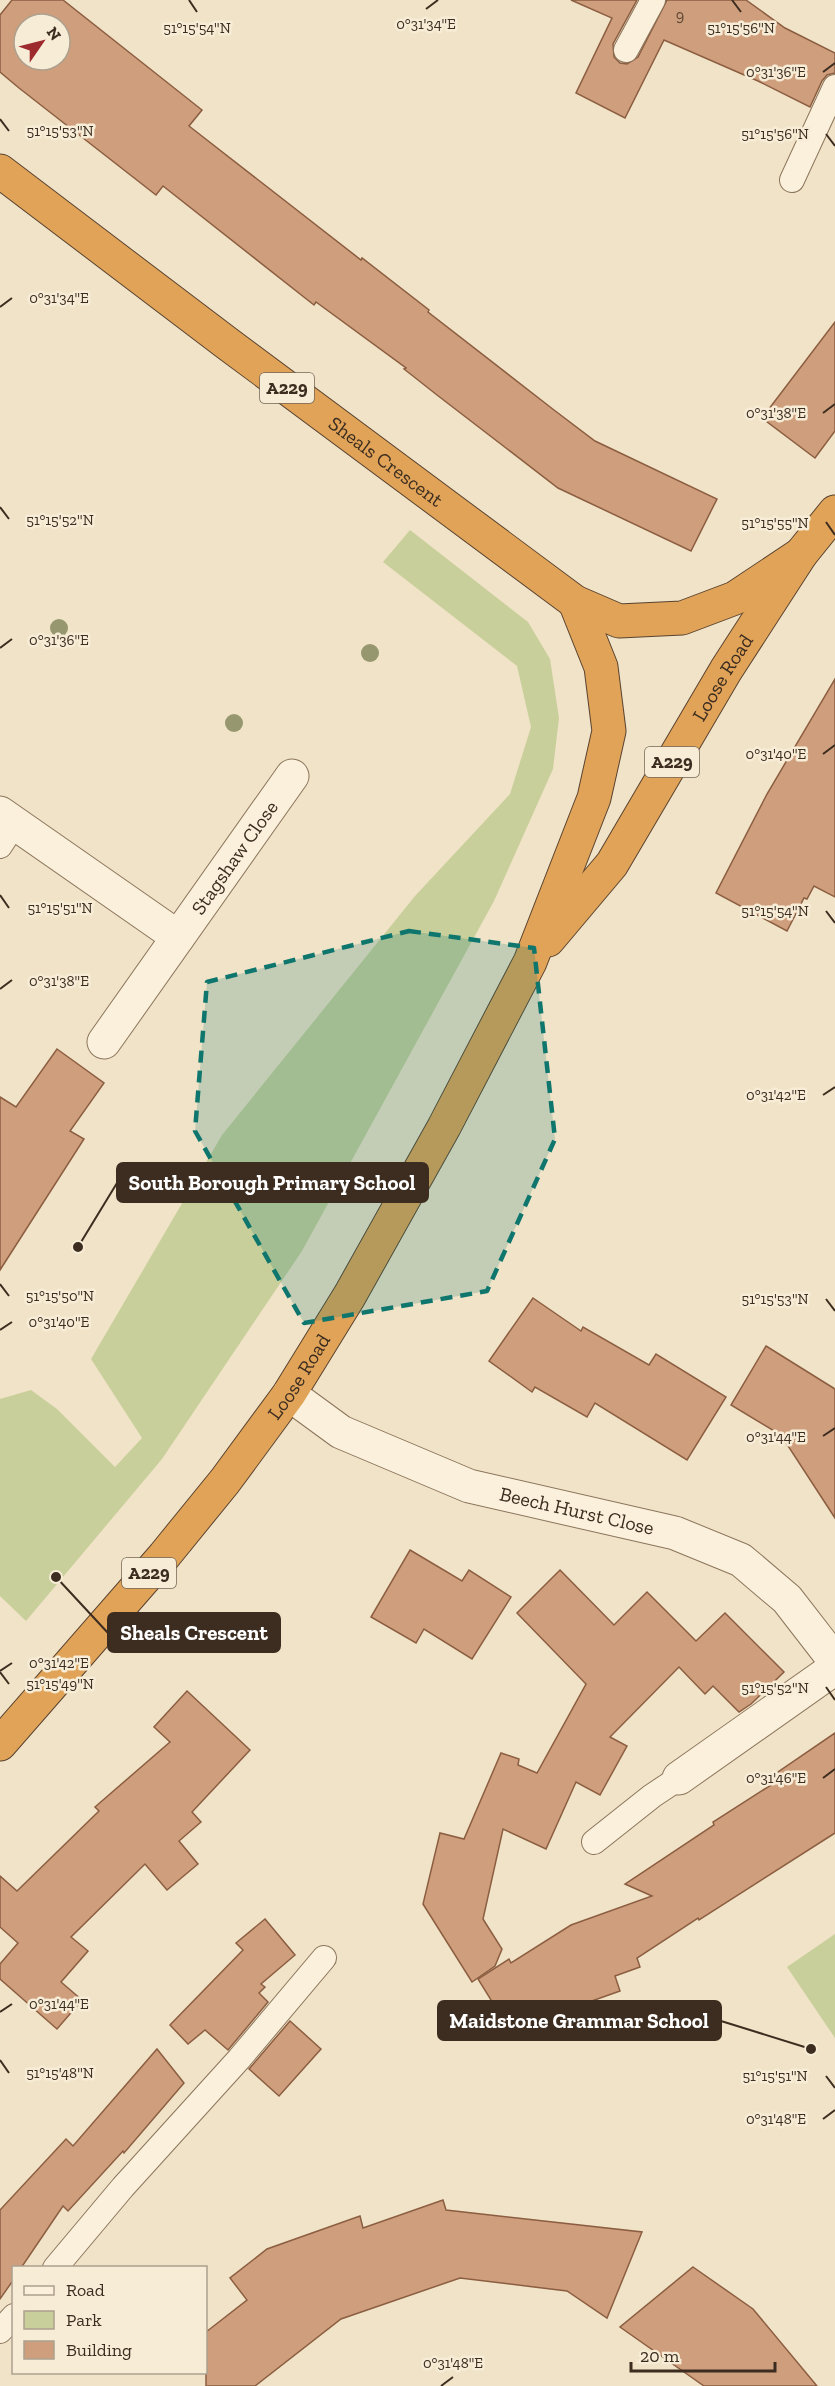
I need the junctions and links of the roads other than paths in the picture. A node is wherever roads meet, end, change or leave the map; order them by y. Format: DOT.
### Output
graph roads {
  1 [pos="653,0"];
  2 [pos="626,50"];
  3 [pos="835,87"];
  4 [pos="0,171"];
  5 [pos="792,180"];
  6 [pos="835,512"];
  7 [pos="801,554"];
  8 [pos="575,602"];
  9 [pos="292,777"];
  10 [pos="5,827"];
  11 [pos="178,937"];
  12 [pos="530,962"];
  13 [pos="104,1042"];
  14 [pos="289,1394"];
  15 [pos="835,1661"];
  16 [pos="835,1668"];
  17 [pos="0,1743"];
  18 [pos="679,1778"];
  19 [pos="594,1842"];
  20 [pos="324,1958"];
  21 [pos="57,2266"];
  22 [pos="12,2318"];
  23 [pos="0,2331"];
  1 -- 2 [label="lane"];
  3 -- 5 [label="lane"];
  4 -- 8 [label="highway, Sheals Crescent / A229"];
  6 -- 7 [label="highway, Loose Road / A229"];
  7 -- 8 [label="highway, Sheals Crescent / A229"];
  7 -- 12 [label="highway, Loose Road / A229"];
  8 -- 12 [label="highway, Loose Road / A229"];
  9 -- 11 [label="street, Stagshaw Close"];
  10 -- 11 [label="street"];
  11 -- 13 [label="street, Stagshaw Close"];
  12 -- 14 [label="highway, Loose Road / A229"];
  14 -- 15 [label="street, Beech Hurst Close"];
  14 -- 17 [label="highway, Loose Road / A229"];
  16 -- 18 [label="street"];
  18 -- 19 [label="lane"];
  20 -- 21 [label="lane"];
  22 -- 23 [label="lane"];
}
